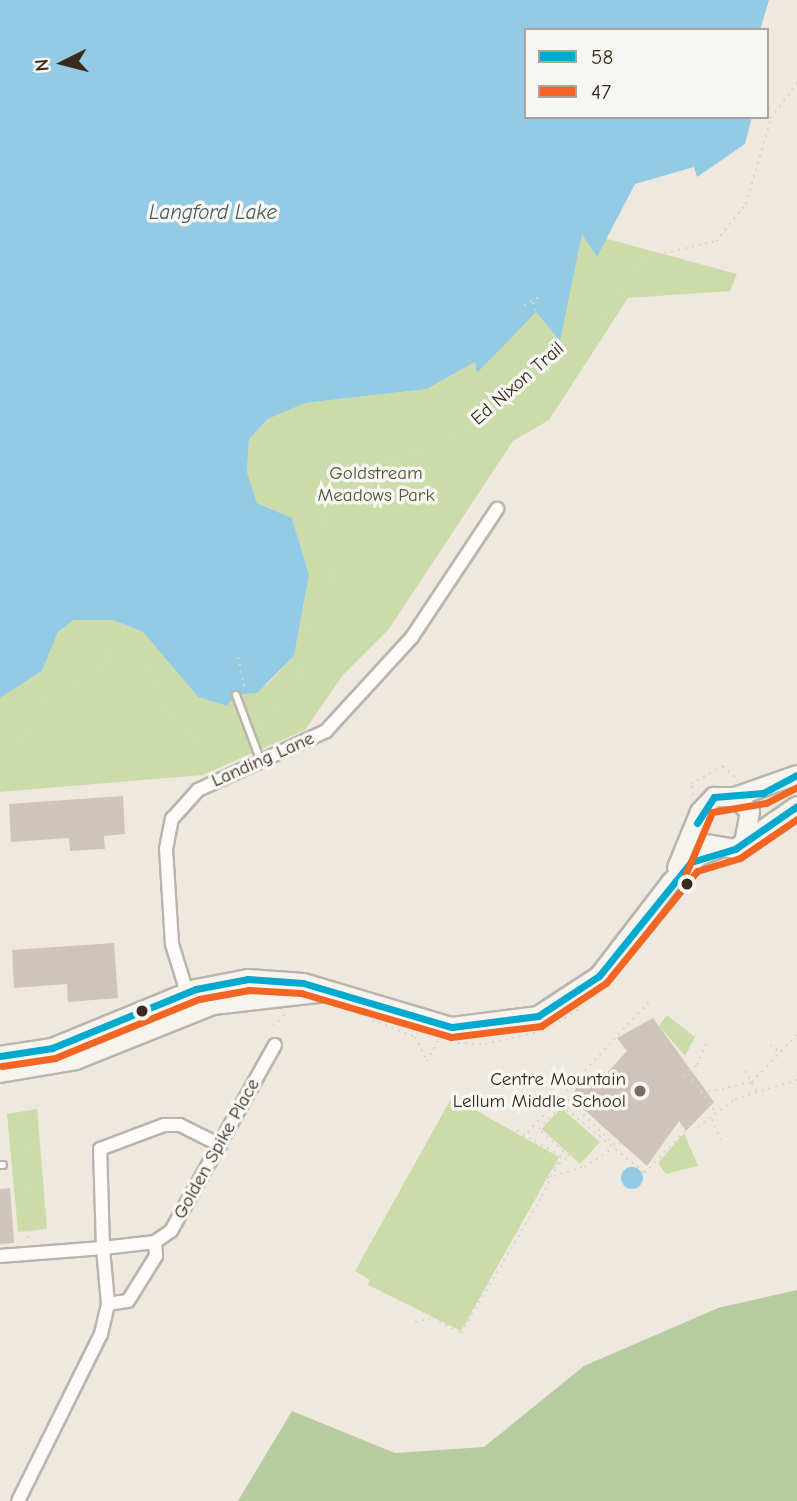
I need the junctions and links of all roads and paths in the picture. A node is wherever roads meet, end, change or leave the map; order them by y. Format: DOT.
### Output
graph roads {
  1 [pos="797,83"];
  2 [pos="540,297"];
  3 [pos="532,301"];
  4 [pos="524,305"];
  5 [pos="537,311"];
  6 [pos="497,509"];
  7 [pos="238,657"];
  8 [pos="246,692"];
  9 [pos="236,695"];
  10 [pos="250,732"];
  11 [pos="0,756"];
  12 [pos="260,759"];
  13 [pos="723,766"];
  14 [pos="797,775"];
  15 [pos="691,783"];
  16 [pos="735,797"];
  17 [pos="797,806"];
  18 [pos="697,822"];
  19 [pos="744,843"];
  20 [pos="717,849"];
  21 [pos="671,882"];
  22 [pos="186,993"];
  23 [pos="321,993"];
  24 [pos="649,1002"];
  25 [pos="192,1012"];
  26 [pos="362,1016"];
  27 [pos="699,1032"];
  28 [pos="797,1034"];
  29 [pos="695,1035"];
  30 [pos="708,1039"];
  31 [pos="275,1045"];
  32 [pos="770,1045"];
  33 [pos="780,1052"];
  34 [pos="0,1056"];
  35 [pos="427,1061"];
  36 [pos="745,1071"];
  37 [pos="0,1073"];
  38 [pos="797,1080"];
  39 [pos="752,1082"];
  40 [pos="701,1093"];
  41 [pos="757,1093"];
  42 [pos="562,1094"];
  43 [pos="716,1113"];
  44 [pos="711,1117"];
  45 [pos="512,1128"];
  46 [pos="523,1136"];
  47 [pos="24,1143"];
  48 [pos="621,1143"];
  49 [pos="722,1144"];
  50 [pos="220,1145"];
  51 [pos="617,1148"];
  52 [pos="554,1168"];
  53 [pos="547,1179"];
  54 [pos="155,1242"];
  55 [pos="29,1248"];
  56 [pos="103,1248"];
  57 [pos="0,1256"];
  58 [pos="108,1304"];
  59 [pos="415,1322"];
  60 [pos="18,1501"];
  1 -- 10 [label="path, Ed Nixon Trail"];
  2 -- 3 [label="path"];
  3 -- 4 [label="path"];
  3 -- 5 [label="path"];
  6 -- 12 [label="street, Landing Lane"];
  7 -- 8 [label="path"];
  9 -- 10 [label="lane"];
  10 -- 11 [label="path, Ed Nixon Trail"];
  10 -- 12 [label="lane"];
  12 -- 22 [label="street, Landing Lane"];
  13 -- 15 [label="path"];
  14 -- 16 [label="main road"];
  16 -- 18 [label="main road"];
  16 -- 19 [label="main road"];
  17 -- 19 [label="main road"];
  18 -- 20 [label="main road"];
  18 -- 21 [label="main road"];
  19 -- 20 [label="main road"];
  20 -- 21 [label="main road"];
  21 -- 23 [label="main road"];
  22 -- 23 [label="main road"];
  22 -- 25 [label="street, Landing Lane"];
  22 -- 34 [label="main road"];
  23 -- 25 [label="main road"];
  24 -- 42 [label="path"];
  25 -- 37 [label="main road"];
  26 -- 35 [label="path"];
  27 -- 29 [label="path"];
  28 -- 33 [label="path"];
  30 -- 40 [label="path"];
  31 -- 50 [label="street, Golden Spike Place"];
  32 -- 33 [label="path"];
  33 -- 39 [label="path"];
  36 -- 39 [label="path"];
  38 -- 41 [label="path"];
  39 -- 40 [label="path"];
  39 -- 41 [label="path"];
  40 -- 43 [label="path"];
  41 -- 43 [label="path"];
  42 -- 46 [label="path"];
  42 -- 51 [label="path"];
  43 -- 44 [label="path"];
  44 -- 49 [label="path"];
  44 -- 51 [label="path"];
  45 -- 46 [label="path"];
  46 -- 52 [label="path"];
  47 -- 55 [label="path"];
  48 -- 51 [label="path"];
  50 -- 54 [label="street, Golden Spike Place"];
  50 -- 56 [label="street"];
  51 -- 52 [label="path"];
  51 -- 53 [label="path"];
  52 -- 53 [label="path"];
  53 -- 59 [label="path"];
  54 -- 56 [label="street"];
  54 -- 58 [label="street, Golden Spike Place"];
  56 -- 57 [label="street"];
  56 -- 58 [label="street"];
  58 -- 60 [label="street"];
}
